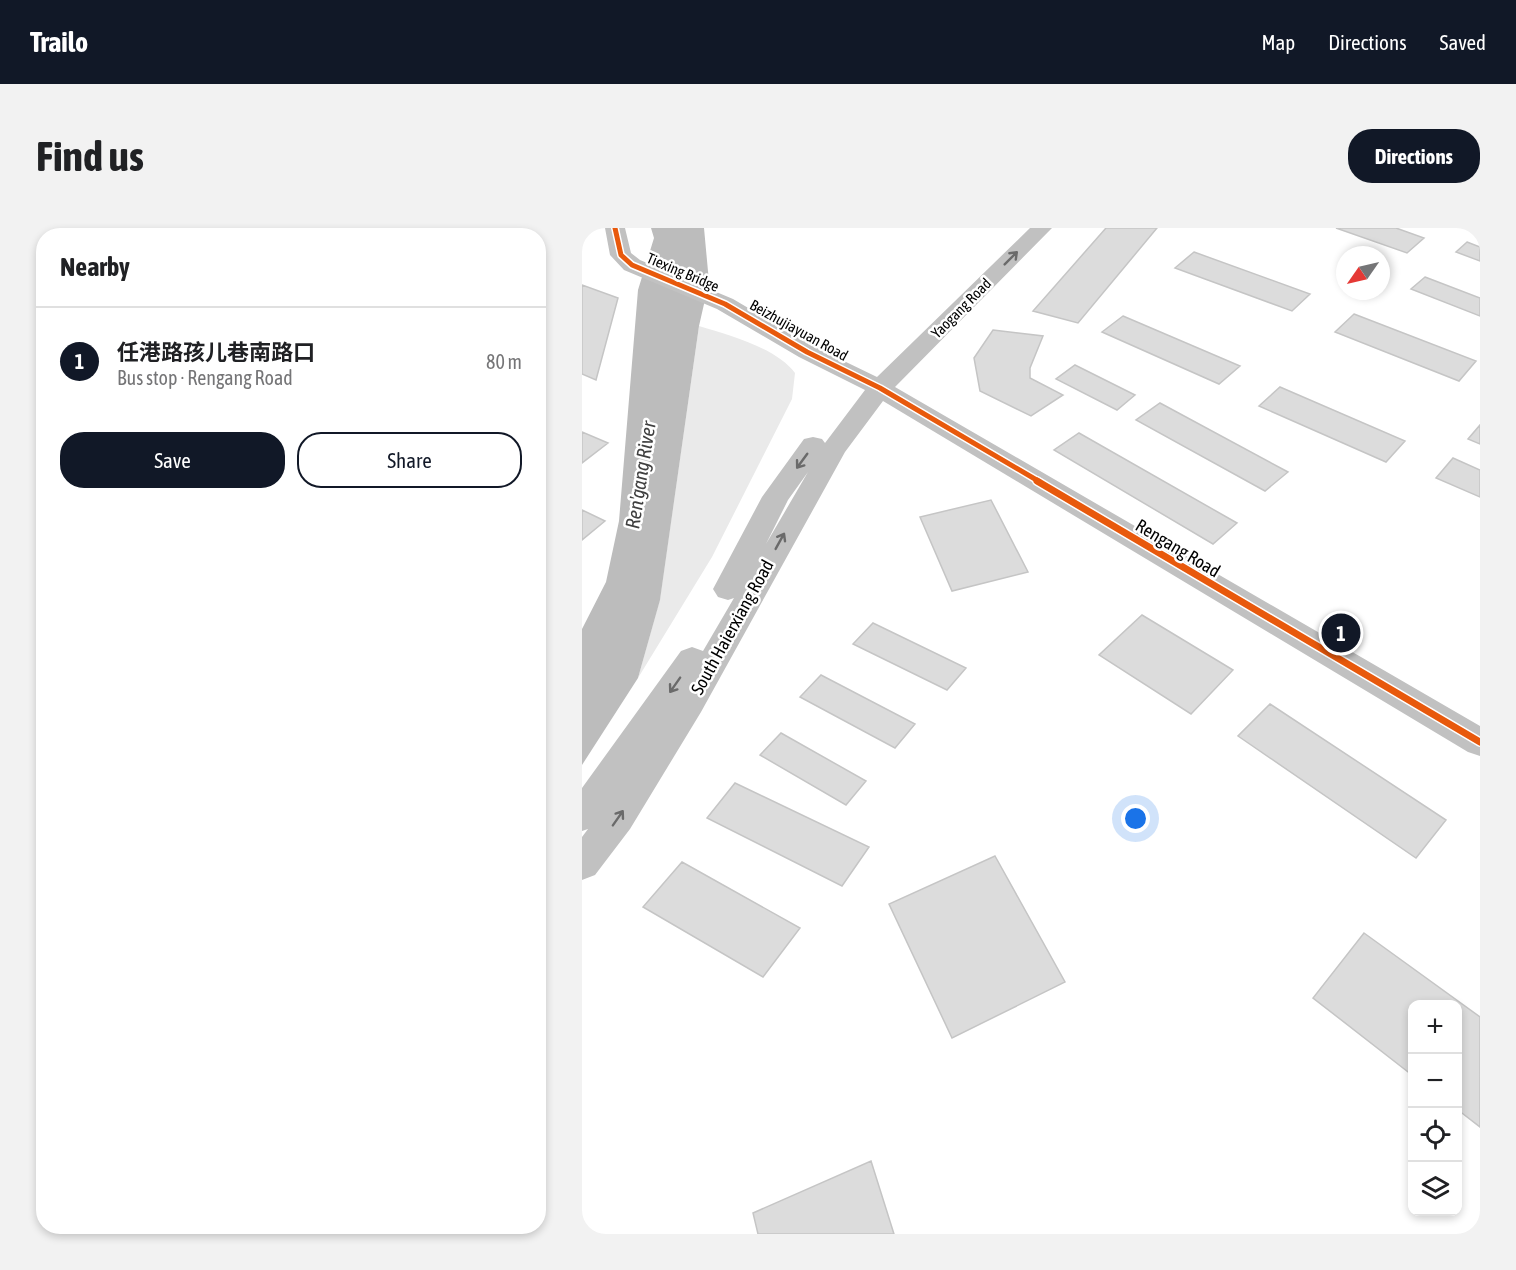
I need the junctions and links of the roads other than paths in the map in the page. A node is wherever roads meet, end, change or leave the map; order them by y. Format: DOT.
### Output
graph roads {
  1 [pos="615,228"];
  2 [pos="1013,228"];
  3 [pos="1042,228"];
  4 [pos="725,304"];
  5 [pos="871,384"];
  6 [pos="1480,742"];
  7 [pos="582,816"];
  8 [pos="582,864"];
  1 -- 4 [label="main road, Tiexing Bridge"];
  2 -- 5 [label="main road, Yaogang Road"];
  5 -- 3 [label="main road, Yaogang Road, one-way"];
  4 -- 5 [label="main road, Beizhujiayuan Road"];
  5 -- 6 [label="main road, Rengang Road"];
  5 -- 7 [label="main road, South Haierxiang Road, one-way"];
  8 -- 5 [label="main road, South Haierxiang Road, one-way"];
}
